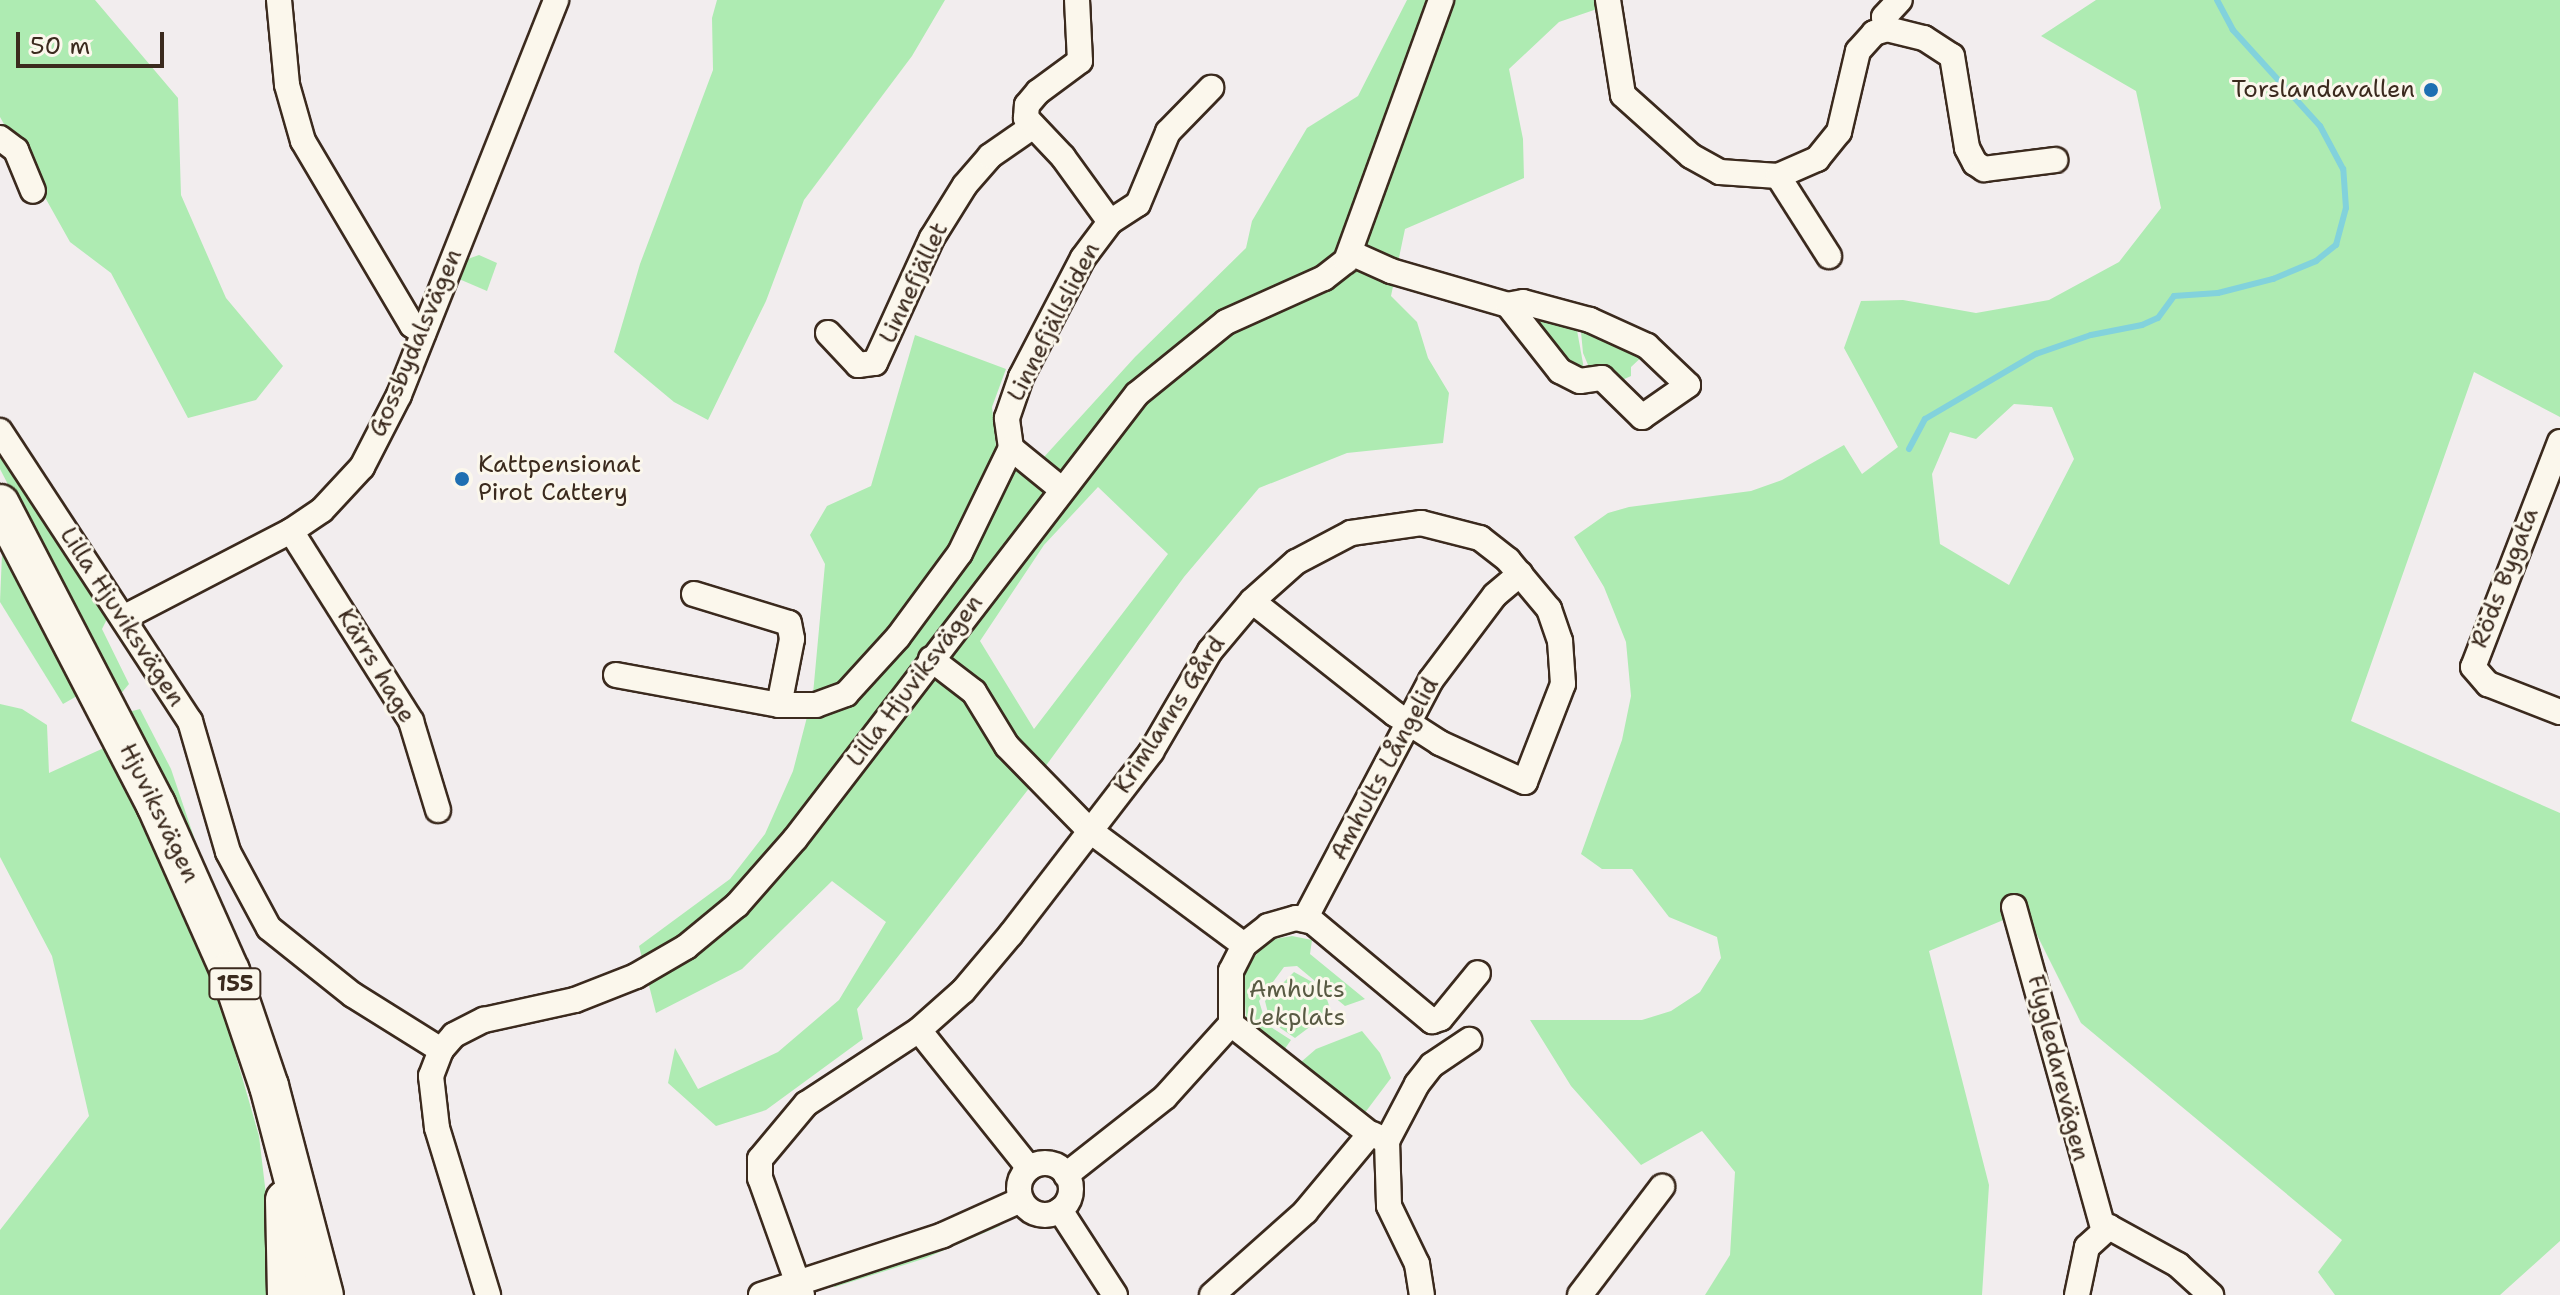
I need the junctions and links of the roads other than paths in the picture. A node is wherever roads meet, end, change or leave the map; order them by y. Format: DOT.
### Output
graph roads {
  1 [pos="279,0"];
  2 [pos="556,0"];
  3 [pos="1077,0"];
  4 [pos="1441,0"];
  5 [pos="1608,0"];
  6 [pos="1900,0"];
  7 [pos="1887,29"];
  8 [pos="1211,88"];
  9 [pos="1032,127"];
  10 [pos="0,138"];
  11 [pos="2055,160"];
  12 [pos="1778,176"];
  13 [pos="33,191"];
  14 [pos="1110,222"];
  15 [pos="1351,253"];
  16 [pos="1829,256"];
  17 [pos="1508,305"];
  18 [pos="423,333"];
  19 [pos="828,333"];
  20 [pos="0,431"];
  21 [pos="2560,442"];
  22 [pos="1011,448"];
  23 [pos="1060,488"];
  24 [pos="0,504"];
  25 [pos="291,531"];
  26 [pos="1514,567"];
  27 [pos="694,594"];
  28 [pos="1252,601"];
  29 [pos="125,617"];
  30 [pos="931,659"];
  31 [pos="616,675"];
  32 [pos="779,705"];
  33 [pos="2560,712"];
  34 [pos="1402,718"];
  35 [pos="438,810"];
  36 [pos="1089,830"];
  37 [pos="2014,907"];
  38 [pos="1305,919"];
  39 [pos="1244,945"];
  40 [pos="1478,973"];
  41 [pos="1231,1024"];
  42 [pos="919,1030"];
  43 [pos="1469,1040"];
  44 [pos="441,1050"];
  45 [pos="282,1137"];
  46 [pos="1378,1137"];
  47 [pos="1029,1168"];
  48 [pos="1066,1175"];
  49 [pos="1662,1187"];
  50 [pos="1021,1200"];
  51 [pos="1060,1210"];
  52 [pos="2103,1229"];
  53 [pos="800,1290"];
  54 [pos="287,1295"];
  55 [pos="324,1295"];
  56 [pos="488,1295"];
  57 [pos="761,1295"];
  58 [pos="1115,1295"];
  59 [pos="1212,1295"];
  60 [pos="1422,1295"];
  61 [pos="1580,1295"];
  62 [pos="2077,1295"];
  63 [pos="2211,1295"];
  1 -- 18 [label="street"];
  2 -- 18 [label="street, Gossbydalsvägen"];
  3 -- 9 [label="street"];
  4 -- 15 [label="street"];
  5 -- 12 [label="street"];
  6 -- 7 [label="street"];
  7 -- 11 [label="street"];
  7 -- 12 [label="street"];
  8 -- 14 [label="street"];
  9 -- 14 [label="street, Linnefjällsliden"];
  9 -- 19 [label="street, Linnefjället"];
  10 -- 13 [label="street"];
  12 -- 16 [label="street"];
  14 -- 22 [label="street, Linnefjällsliden"];
  15 -- 17 [label="street"];
  15 -- 23 [label="street, Lilla Hjuviksvägen"];
  17 -- 17 [label="street"];
  18 -- 25 [label="street, Gossbydalsvägen"];
  20 -- 29 [label="street, Lilla Hjuviksvägen"];
  21 -- 33 [label="street, Röds Bygata"];
  22 -- 23 [label="street"];
  22 -- 32 [label="street"];
  23 -- 30 [label="street, Lilla Hjuviksvägen"];
  24 -- 45 [label="main road, Hjuviksvägen / 155"];
  25 -- 29 [label="street, Gossbydalsvägen"];
  25 -- 35 [label="street, Kärrs hage"];
  26 -- 28 [label="street, Krimlanns Gård"];
  26 -- 34 [label="street, Amhults Långelid"];
  26 -- 34 [label="street, Krimlanns Gård"];
  27 -- 32 [label="street"];
  28 -- 34 [label="street"];
  28 -- 36 [label="street, Krimlanns Gård"];
  29 -- 44 [label="street, Lilla Hjuviksvägen"];
  30 -- 36 [label="street"];
  30 -- 44 [label="street, Lilla Hjuviksvägen"];
  31 -- 32 [label="street"];
  34 -- 38 [label="street, Amhults Långelid"];
  36 -- 39 [label="street"];
  36 -- 42 [label="street, Krimlanns Gård"];
  37 -- 52 [label="street, Flygledarevägen"];
  38 -- 39 [label="street"];
  38 -- 40 [label="street"];
  39 -- 41 [label="street"];
  41 -- 46 [label="street"];
  41 -- 48 [label="street"];
  42 -- 47 [label="street"];
  42 -- 53 [label="street, Krimlanns Gård"];
  43 -- 46 [label="street"];
  44 -- 56 [label="street"];
  45 -- 54 [label="main road, Hjuviksvägen / 155"];
  45 -- 55 [label="main road, Hjuviksvägen / 155"];
  46 -- 59 [label="street"];
  46 -- 60 [label="street"];
  47 -- 48 [label="street"];
  47 -- 50 [label="street"];
  48 -- 51 [label="street"];
  49 -- 61 [label="street"];
  50 -- 51 [label="street"];
  50 -- 53 [label="street"];
  51 -- 58 [label="street"];
  52 -- 62 [label="street"];
  52 -- 63 [label="street"];
  53 -- 57 [label="street"];
}
